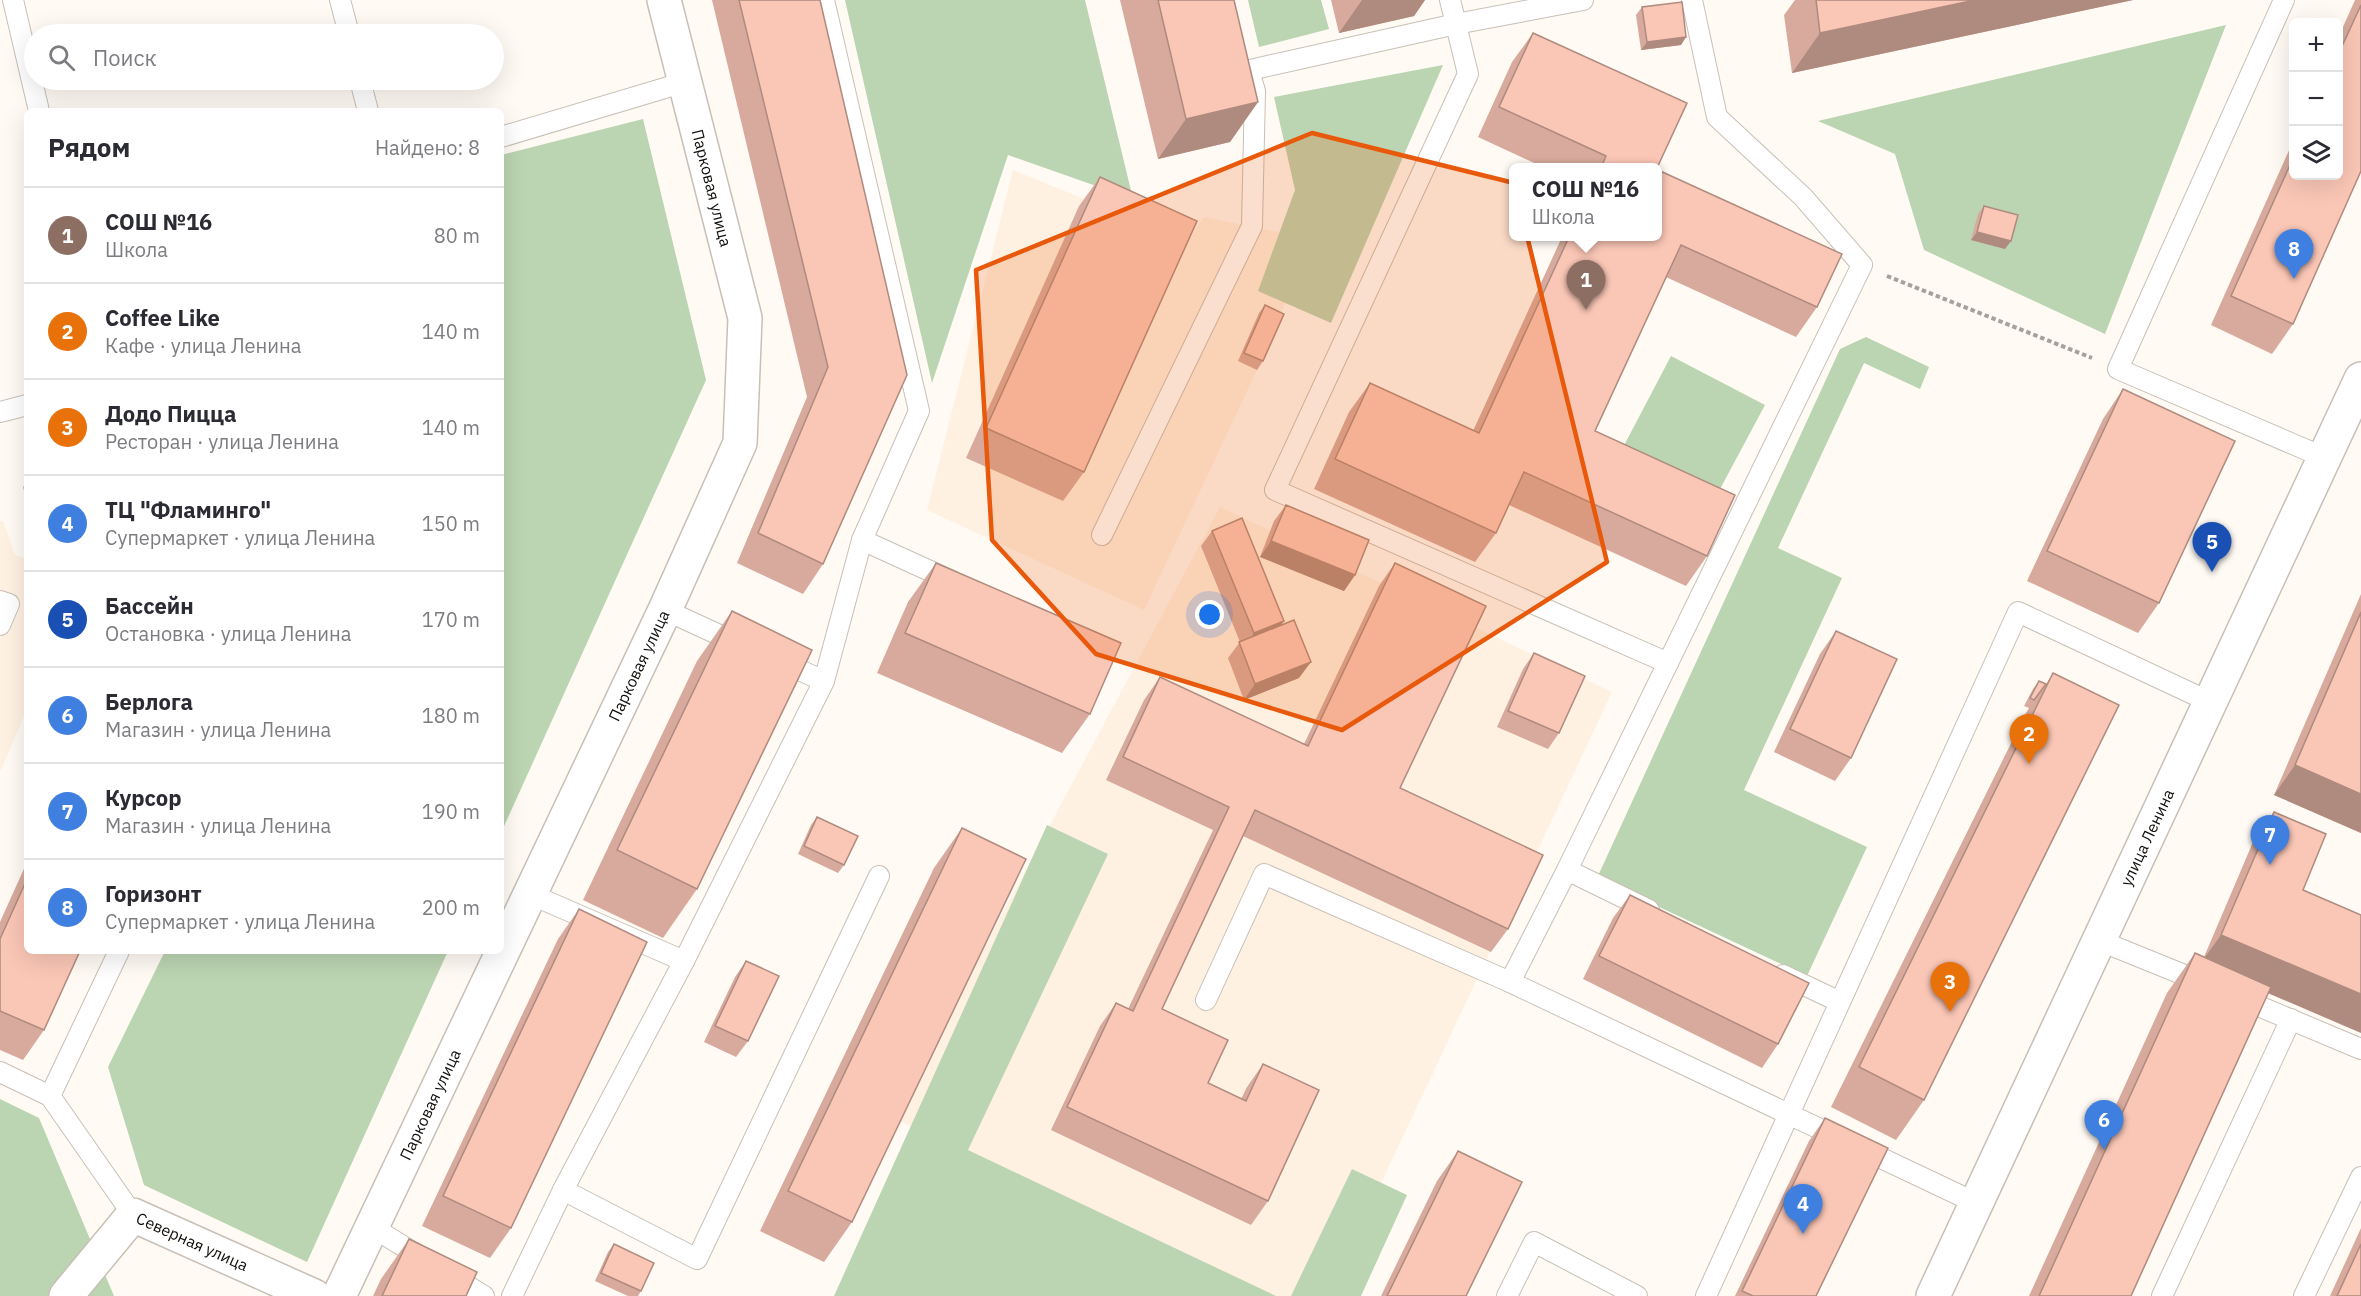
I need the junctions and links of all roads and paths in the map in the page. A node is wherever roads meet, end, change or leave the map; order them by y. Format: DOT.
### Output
graph roads {
  1 [pos="13,0"];
  2 [pos="340,0"];
  3 [pos="664,0"];
  4 [pos="824,0"];
  5 [pos="1450,0"];
  6 [pos="1583,0"];
  7 [pos="1692,0"];
  8 [pos="2284,0"];
  9 [pos="346,24"];
  10 [pos="1456,24"];
  11 [pos="24,47"];
  12 [pos="1245,50"];
  13 [pos="1250,70"];
  14 [pos="685,82"];
  15 [pos="34,90"];
  16 [pos="363,90"];
  17 [pos="38,108"];
  18 [pos="368,108"];
  19 [pos="504,136"];
  20 [pos="1862,266"];
  21 [pos="2118,369"];
  22 [pos="2359,391"];
  23 [pos="24,406"];
  24 [pos="0,412"];
  25 [pos="2323,457"];
  26 [pos="1102,535"];
  27 [pos="862,540"];
  28 [pos="970,589"];
  29 [pos="0,601"];
  30 [pos="665,610"];
  31 [pos="0,625"];
  32 [pos="1668,663"];
  33 [pos="824,681"];
  34 [pos="2210,702"];
  35 [pos="1567,870"];
  36 [pos="879,876"];
  37 [pos="530,894"];
  38 [pos="1662,916"];
  39 [pos="2098,940"];
  40 [pos="504,949"];
  41 [pos="118,954"];
  42 [pos="502,954"];
  43 [pos="684,962"];
  44 [pos="1767,967"];
  45 [pos="1510,982"];
  46 [pos="1206,1000"];
  47 [pos="1840,1002"];
  48 [pos="2291,1019"];
  49 [pos="2361,1049"];
  50 [pos="0,1072"];
  51 [pos="50,1095"];
  52 [pos="1790,1113"];
  53 [pos="2361,1177"];
  54 [pos="563,1190"];
  55 [pos="1976,1203"];
  56 [pos="133,1215"];
  57 [pos="372,1227"];
  58 [pos="66,1296"];
  59 [pos="314,1296"];
  60 [pos="339,1296"];
  61 [pos="484,1296"];
  62 [pos="512,1296"];
  63 [pos="1507,1296"];
  64 [pos="1637,1296"];
  65 [pos="1706,1296"];
  66 [pos="1933,1296"];
  67 [pos="2162,1296"];
  68 [pos="2304,1296"];
  1 -- 11 [label="lane"];
  2 -- 9 [label="lane"];
  3 -- 14 [label="street, Парковая улица"];
  4 -- 27 [label="lane"];
  5 -- 10 [label="lane"];
  6 -- 10 [label="lane"];
  7 -- 20 [label="lane"];
  8 -- 21 [label="lane"];
  10 -- 13 [label="lane"];
  10 -- 32 [label="lane"];
  12 -- 13 [label="lane"];
  13 -- 26 [label="lane"];
  14 -- 19 [label="lane"];
  14 -- 30 [label="street, Парковая улица"];
  15 -- 17 [label="lane"];
  16 -- 18 [label="lane"];
  20 -- 21 [label="path"];
  20 -- 32 [label="lane"];
  21 -- 25 [label="lane"];
  22 -- 25 [label="street, улица Ленина"];
  23 -- 24 [label="lane"];
  25 -- 34 [label="street, улица Ленина"];
  27 -- 28 [label="lane"];
  27 -- 33 [label="lane"];
  29 -- 31 [label="lane"];
  30 -- 33 [label="lane"];
  30 -- 37 [label="street, Парковая улица"];
  32 -- 35 [label="lane"];
  33 -- 43 [label="lane"];
  34 -- 39 [label="street, улица Ленина"];
  34 -- 47 [label="lane"];
  35 -- 38 [label="lane"];
  35 -- 45 [label="lane"];
  36 -- 54 [label="lane"];
  37 -- 40 [label="street, Парковая улица"];
  37 -- 43 [label="lane"];
  39 -- 48 [label="lane"];
  39 -- 55 [label="street, улица Ленина"];
  41 -- 51 [label="lane"];
  42 -- 57 [label="street, Парковая улица"];
  43 -- 54 [label="lane"];
  44 -- 47 [label="lane"];
  45 -- 46 [label="lane"];
  45 -- 52 [label="lane"];
  47 -- 52 [label="lane"];
  48 -- 49 [label="lane"];
  48 -- 67 [label="lane"];
  50 -- 51 [label="lane"];
  51 -- 56 [label="lane"];
  52 -- 55 [label="lane"];
  52 -- 65 [label="lane"];
  53 -- 68 [label="lane"];
  54 -- 62 [label="lane"];
  55 -- 66 [label="street, улица Ленина"];
  56 -- 58 [label="street, Северная улица"];
  56 -- 59 [label="street, Северная улица"];
  57 -- 60 [label="street, Парковая улица"];
  57 -- 61 [label="lane"];
  63 -- 64 [label="lane"];
}
